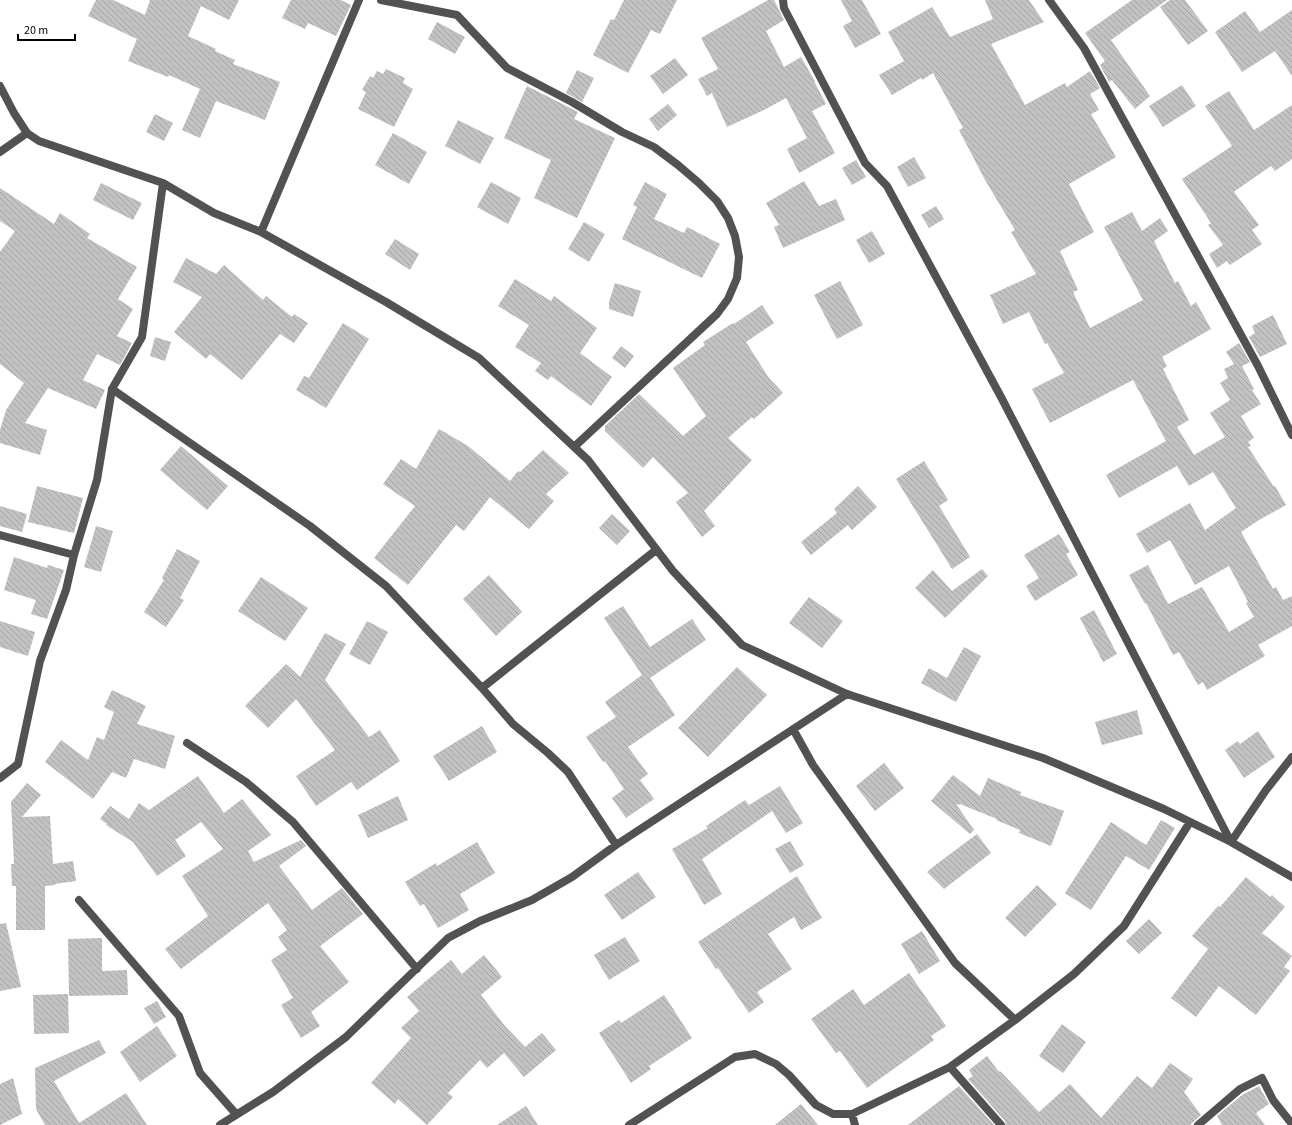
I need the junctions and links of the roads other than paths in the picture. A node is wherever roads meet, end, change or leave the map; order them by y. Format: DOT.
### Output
graph roads {
  1 [pos="359,0"];
  2 [pos="381,0"];
  3 [pos="783,0"];
  4 [pos="1049,0"];
  5 [pos="0,86"];
  6 [pos="27,133"];
  7 [pos="0,152"];
  8 [pos="163,182"];
  9 [pos="261,232"];
  10 [pos="112,389"];
  11 [pos="1292,434"];
  12 [pos="574,447"];
  13 [pos="0,535"];
  14 [pos="656,550"];
  15 [pos="74,555"];
  16 [pos="482,688"];
  17 [pos="847,694"];
  18 [pos="792,729"];
  19 [pos="187,743"];
  20 [pos="1292,757"];
  21 [pos="0,778"];
  22 [pos="1190,822"];
  23 [pos="1231,842"];
  24 [pos="616,845"];
  25 [pos="1292,877"];
  26 [pos="79,900"];
  27 [pos="417,969"];
  28 [pos="1015,1020"];
  29 [pos="950,1067"];
  30 [pos="236,1114"];
  31 [pos="852,1114"];
  32 [pos="1292,1124"];
  33 [pos="220,1125"];
  34 [pos="629,1125"];
  35 [pos="855,1125"];
  36 [pos="1001,1125"];
  37 [pos="1198,1125"];
  1 -- 9 [label="street"];
  2 -- 12 [label="street"];
  3 -- 23 [label="street"];
  4 -- 11 [label="street"];
  5 -- 6 [label="street"];
  6 -- 7 [label="street"];
  6 -- 8 [label="street"];
  8 -- 9 [label="street"];
  8 -- 10 [label="street"];
  9 -- 12 [label="street"];
  10 -- 15 [label="street"];
  10 -- 16 [label="street"];
  12 -- 14 [label="street"];
  13 -- 15 [label="street"];
  14 -- 16 [label="street"];
  14 -- 17 [label="street"];
  15 -- 21 [label="street"];
  16 -- 24 [label="street"];
  17 -- 18 [label="street"];
  17 -- 22 [label="street"];
  18 -- 24 [label="street"];
  18 -- 28 [label="street"];
  19 -- 27 [label="street"];
  20 -- 23 [label="street"];
  22 -- 23 [label="street"];
  22 -- 28 [label="street"];
  23 -- 25 [label="street"];
  24 -- 27 [label="street"];
  26 -- 30 [label="street"];
  27 -- 30 [label="street"];
  28 -- 29 [label="street"];
  29 -- 31 [label="street"];
  29 -- 36 [label="street"];
  30 -- 33 [label="street"];
  31 -- 34 [label="street"];
  31 -- 35 [label="street"];
  32 -- 37 [label="street"];
}
